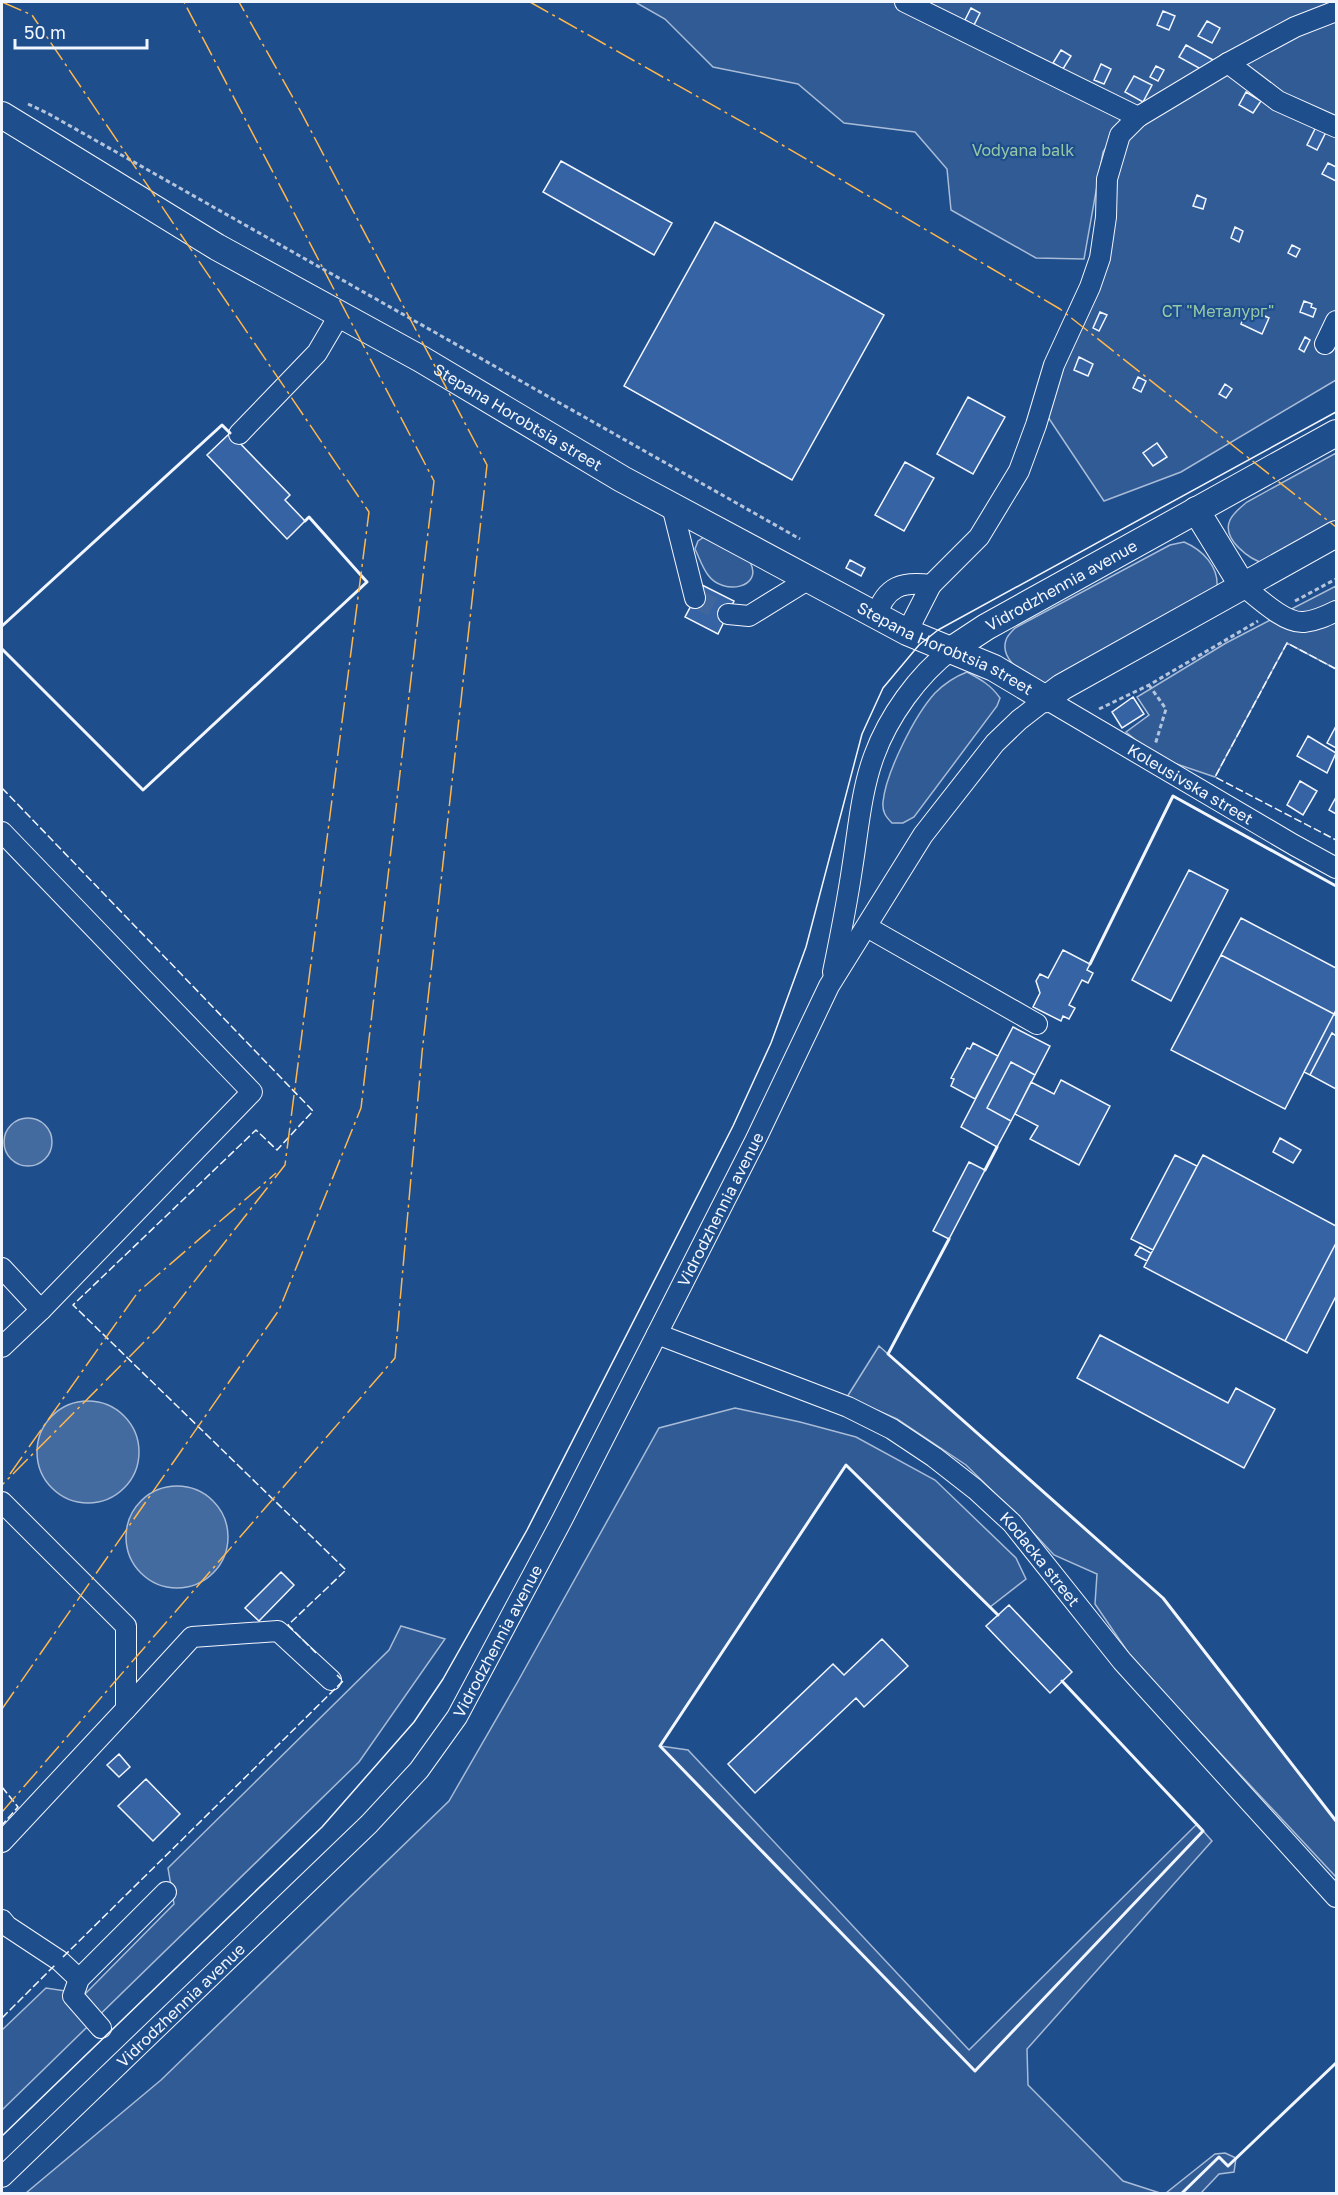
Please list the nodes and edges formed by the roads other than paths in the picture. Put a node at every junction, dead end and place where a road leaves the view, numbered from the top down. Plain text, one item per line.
1 (905, 2) edge
2 (1336, 11) edge
3 (1228, 63) junction
4 (11, 108) edge
5 (1138, 117) junction
6 (1336, 127) edge
7 (340, 314) junction
8 (1336, 321) edge
9 (1325, 344) dead end
10 (1336, 433) edge
11 (239, 434) dead end
12 (672, 506) junction
13 (1196, 510) junction
14 (1336, 534) edge
15 (808, 579) junction
16 (931, 585) junction
17 (1242, 585) junction
18 (695, 598) dead end
19 (1336, 611) edge
20 (728, 614) tunnel mouth
21 (876, 616) junction
22 (907, 632) junction
23 (951, 650) junction
24 (1046, 699) junction
25 (2, 832) edge
26 (1336, 868) edge
27 (867, 927) junction
28 (830, 986) junction
29 (1037, 1024) dead end
30 (2, 1268) edge
31 (41, 1310) junction
32 (657, 1334) junction
33 (2, 1347) edge
34 (2, 1502) edge
35 (331, 1680) dead end
36 (126, 1709) junction
37 (2, 1842) edge
38 (166, 1892) dead end
39 (1336, 1897) edge
40 (2, 1920) edge
41 (79, 1978) junction
42 (101, 2028) dead end
43 (2, 2177) edge

1 - 5 street
2 - 3 street
3 - 5 street
3 - 6 street
4 - 7 main road, Stepana Horobtsia street
5 - 16 street
7 - 11 street
7 - 12 main road, Stepana Horobtsia street
8 - 9 street
10 - 13 main road, Vidrodzhennia avenue
12 - 15 main road, Stepana Horobtsia street
12 - 18 street
13 - 17 main road
13 - 23 main road, Vidrodzhennia avenue
14 - 17 main road, Vidrodzhennia avenue
15 - 20 street
15 - 21 main road, Stepana Horobtsia street
16 - 21 street
16 - 22 street
17 - 19 street
17 - 24 main road, Vidrodzhennia avenue
21 - 22 main road, Stepana Horobtsia street
22 - 23 main road, Stepana Horobtsia street
23 - 24 main road, Stepana Horobtsia street
23 - 28 street, Vidrodzhennia avenue
24 - 26 street, Koleusivska street
24 - 27 street, Vidrodzhennia avenue
25 - 31 street
27 - 28 street, Vidrodzhennia avenue
27 - 29 street
28 - 32 street, Vidrodzhennia avenue
30 - 31 street
31 - 33 street
32 - 39 street, Kodacka street
32 - 43 street, Vidrodzhennia avenue
34 - 36 street
35 - 36 street
36 - 37 street
38 - 41 street
40 - 41 street
41 - 42 street

